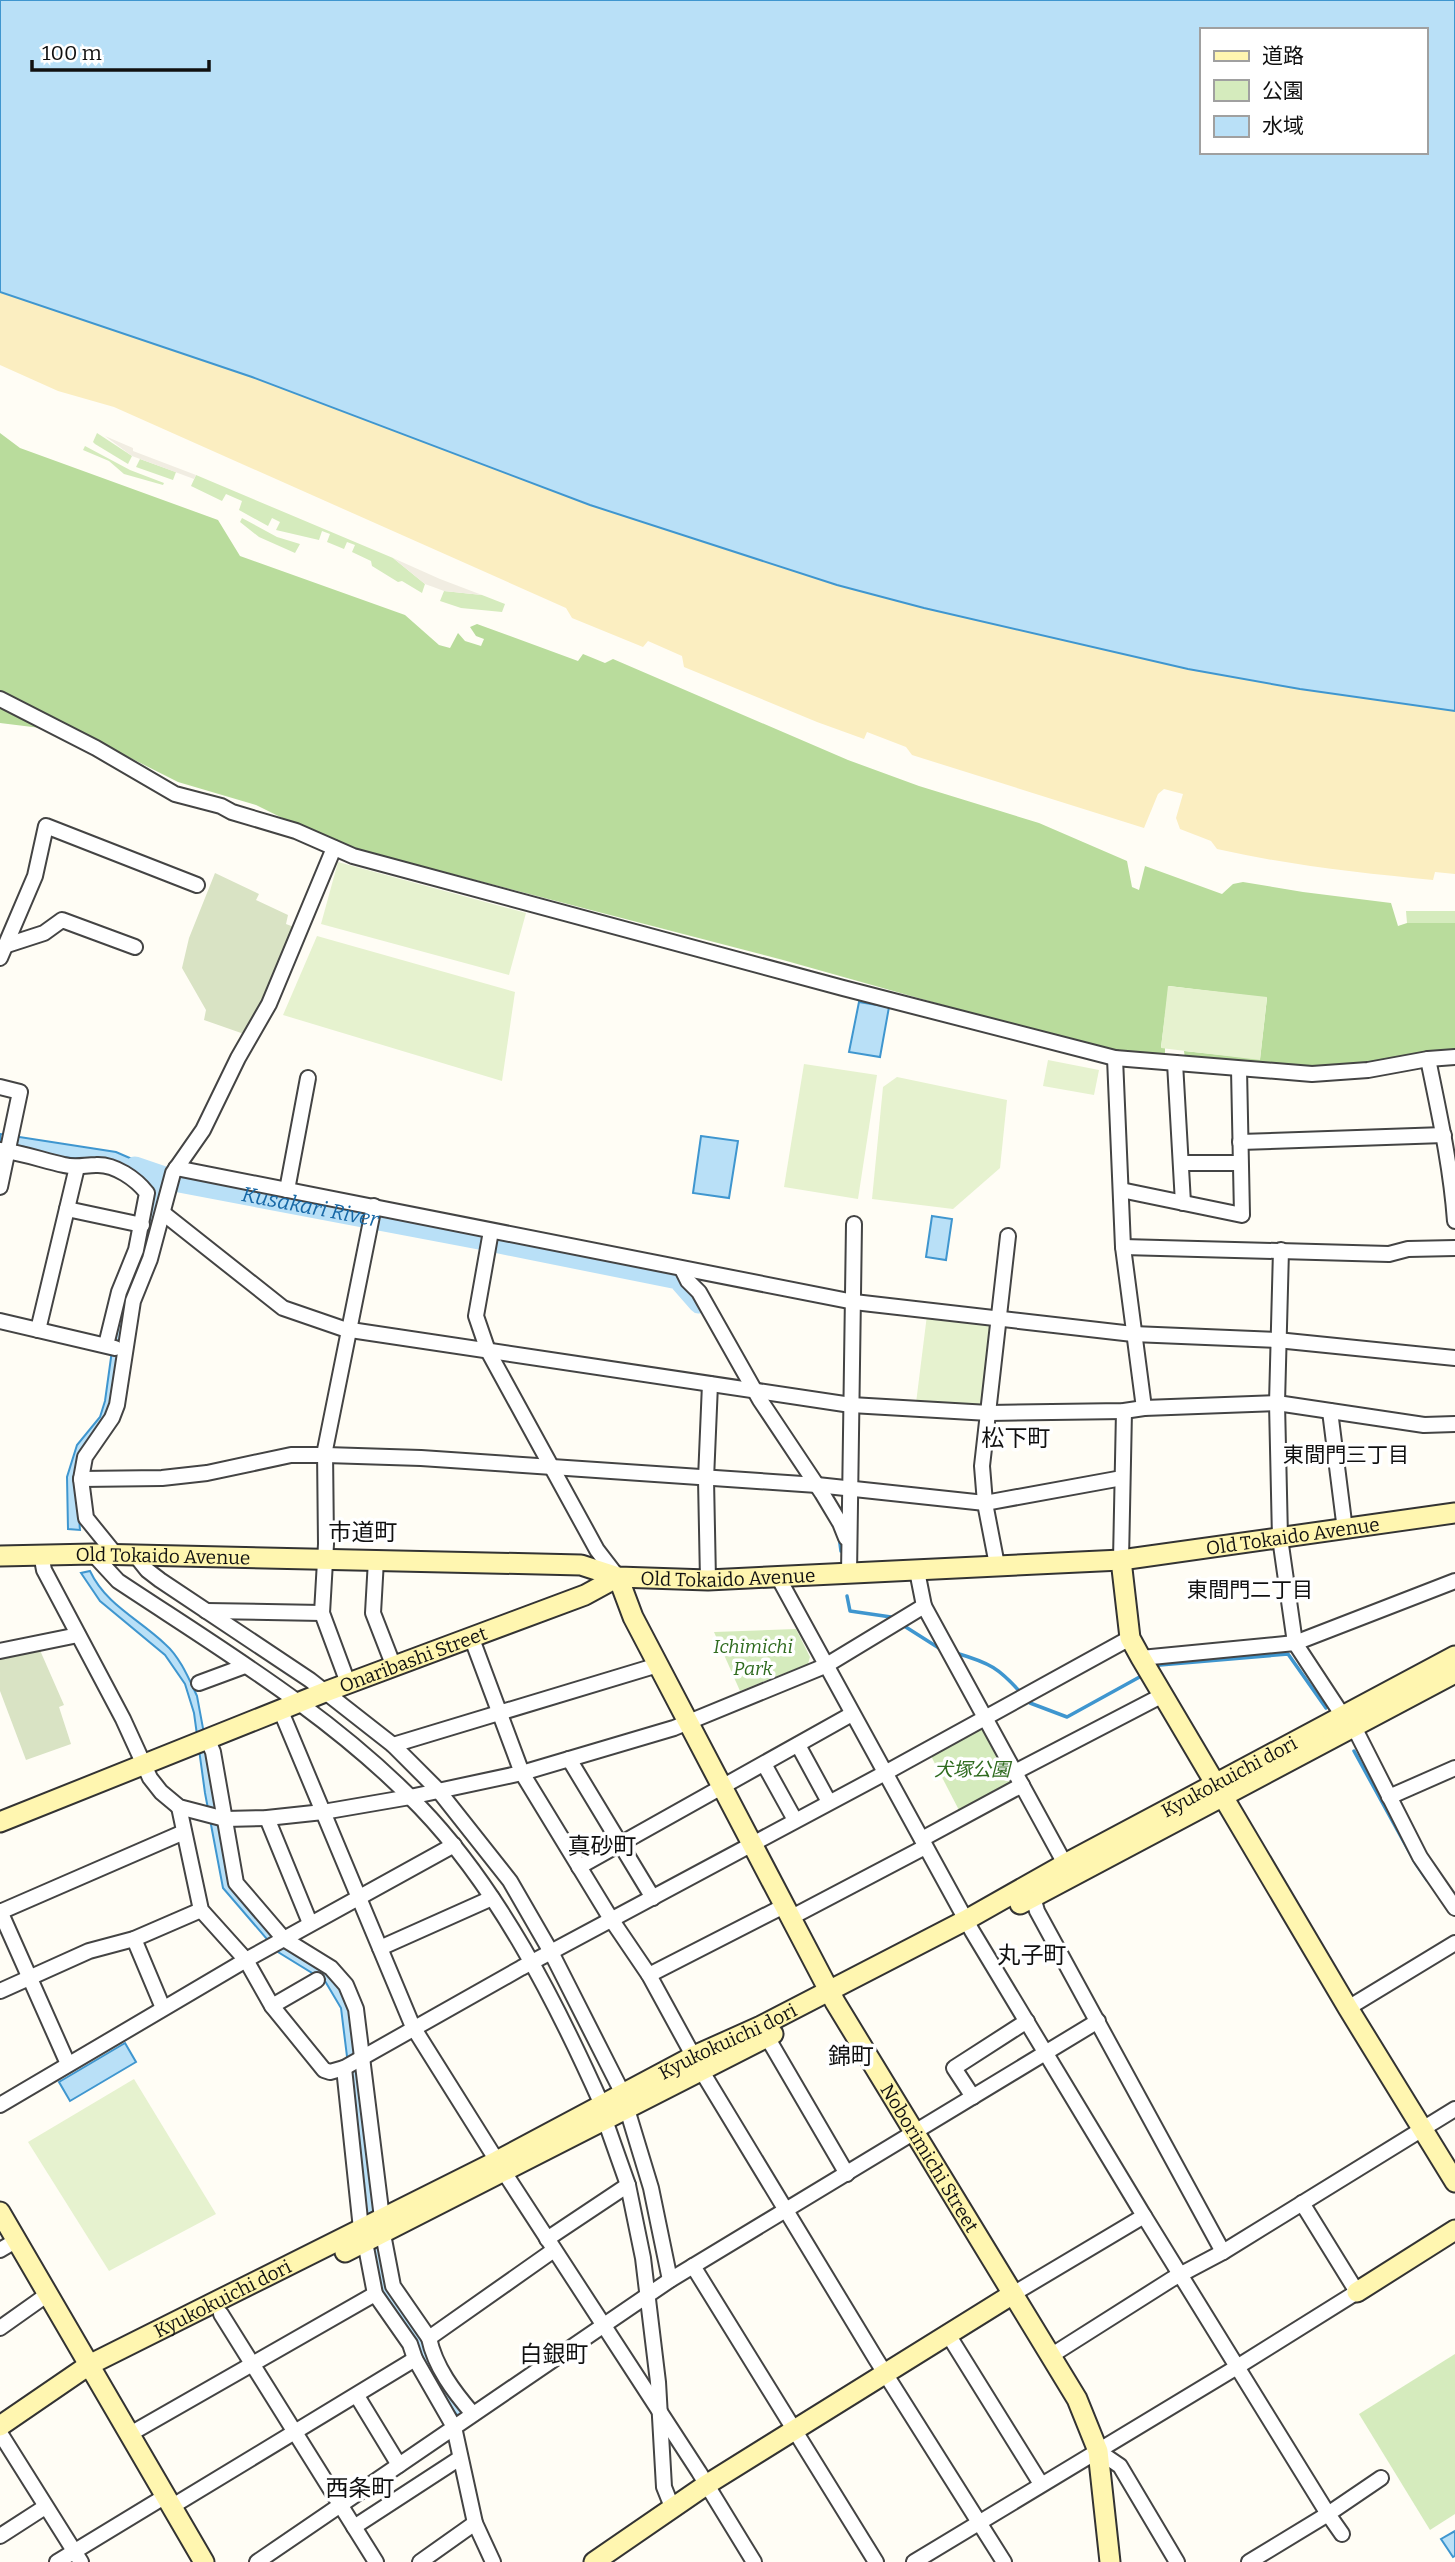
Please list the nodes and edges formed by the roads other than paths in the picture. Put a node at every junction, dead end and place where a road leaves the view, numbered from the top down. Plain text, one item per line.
1 (0, 699) edge
2 (334, 848) junction
3 (197, 885) dead end
4 (135, 947) dead end
5 (3, 952) edge
6 (1455, 1057) edge
7 (1115, 1058) junction
8 (1428, 1059) junction
9 (1175, 1063) junction
10 (1239, 1069) junction
11 (309, 1079) dead end
12 (0, 1087) edge
13 (1444, 1135) junction
14 (1240, 1142) junction
15 (4, 1151) edge
16 (1181, 1163) junction
17 (1240, 1163) junction
18 (77, 1167) junction
19 (176, 1168) junction
20 (0, 1187) edge
21 (287, 1190) junction
22 (1121, 1190) junction
23 (169, 1192) junction
24 (147, 1193) junction
25 (1183, 1203) junction
26 (374, 1206) junction
27 (67, 1209) junction
28 (163, 1213) junction
29 (1455, 1221) edge
30 (854, 1224) dead end
31 (142, 1226) junction
32 (491, 1231) junction
33 (1008, 1236) dead end
34 (1123, 1247) junction
35 (1455, 1248) edge
36 (1281, 1250) junction
37 (682, 1269) junction
38 (854, 1302) junction
39 (999, 1319) junction
40 (0, 1321) edge
41 (38, 1330) junction
42 (350, 1330) junction
43 (1133, 1334) junction
44 (1278, 1339) junction
45 (106, 1345) junction
46 (125, 1351) junction
47 (488, 1351) junction
48 (1455, 1358) edge
49 (710, 1384) junction
50 (755, 1390) junction
51 (1277, 1403) junction
52 (851, 1405) junction
53 (1144, 1408) junction
54 (1124, 1411) junction
55 (1330, 1411) junction
56 (989, 1413) junction
57 (1455, 1424) edge
58 (326, 1455) junction
59 (553, 1468) junction
60 (1122, 1478) junction
61 (81, 1479) junction
62 (706, 1479) junction
63 (817, 1485) junction
64 (850, 1489) junction
65 (985, 1503) junction
66 (1455, 1513) edge
67 (1345, 1530) junction
68 (1280, 1538) junction
69 (849, 1543) junction
70 (41, 1554) junction
71 (93, 1554) junction
72 (126, 1555) junction
73 (0, 1556) edge
74 (325, 1559) junction
75 (376, 1560) junction
76 (1121, 1560) junction
77 (997, 1565) junction
78 (917, 1571) junction
79 (849, 1574) junction
80 (618, 1577) junction
81 (778, 1577) junction
82 (708, 1580) junction
83 (1455, 1581) edge
84 (924, 1606) junction
85 (205, 1611) junction
86 (322, 1613) junction
87 (78, 1634) junction
88 (1130, 1638) junction
89 (472, 1639) junction
90 (1295, 1643) junction
91 (0, 1651) edge
92 (1455, 1656) edge
93 (1141, 1658) junction
94 (658, 1665) junction
95 (245, 1666) junction
96 (825, 1666) junction
97 (394, 1667) junction
98 (1455, 1672) edge
99 (199, 1683) dead end
100 (348, 1683) junction
101 (325, 1692) junction
102 (1163, 1695) junction
103 (289, 1706) junction
104 (499, 1713) junction
105 (852, 1714) junction
106 (986, 1718) junction
107 (688, 1721) junction
108 (1349, 1721) junction
109 (202, 1740) junction
110 (393, 1745) junction
111 (798, 1745) junction
112 (569, 1759) junction
113 (144, 1763) junction
114 (764, 1764) junction
115 (1455, 1768) edge
116 (522, 1773) junction
117 (885, 1773) junction
118 (1018, 1779) junction
119 (722, 1788) junction
120 (438, 1790) junction
121 (1220, 1790) junction
122 (410, 1797) junction
123 (1389, 1797) junction
124 (829, 1802) junction
125 (179, 1807) junction
126 (323, 1812) junction
127 (267, 1818) junction
128 (225, 1819) junction
129 (795, 1820) junction
130 (0, 1822) edge
131 (184, 1832) junction
132 (924, 1843) junction
133 (621, 1844) junction
134 (751, 1844) junction
135 (454, 1845) junction
136 (1065, 1864) junction
137 (579, 1867) junction
138 (1450, 1891) edge
139 (359, 1896) junction
140 (1032, 1897) junction
141 (492, 1898) junction
142 (653, 1898) junction
143 (1455, 1908) edge
144 (201, 1910) junction
145 (0, 1912) edge
146 (787, 1912) junction
147 (611, 1919) junction
148 (310, 1923) junction
149 (969, 1925) junction
150 (134, 1938) junction
151 (284, 1939) junction
152 (1455, 1943) edge
153 (380, 1948) junction
154 (551, 1952) junction
155 (246, 1960) junction
156 (530, 1963) junction
157 (649, 1975) junction
158 (29, 1978) junction
159 (317, 1980) dead end
160 (0, 1991) edge
161 (832, 1996) junction
162 (272, 2006) junction
163 (163, 2008) junction
164 (1348, 2008) junction
165 (1027, 2021) junction
166 (1098, 2021) junction
167 (413, 2028) junction
168 (764, 2031) junction
169 (1046, 2053) junction
170 (362, 2058) junction
171 (698, 2063) junction
172 (68, 2064) junction
173 (344, 2068) junction
174 (972, 2097) junction
175 (625, 2102) junction
176 (0, 2105) edge
177 (1455, 2109) edge
178 (603, 2113) junction
179 (1422, 2129) junction
180 (915, 2133) junction
181 (500, 2167) junction
182 (846, 2174) junction
183 (1455, 2182) edge
184 (628, 2185) junction
185 (1302, 2203) junction
186 (786, 2211) junction
187 (0, 2212) edge
188 (1144, 2216) junction
189 (374, 2230) junction
190 (1455, 2230) edge
191 (8, 2245) edge
192 (551, 2245) junction
193 (1223, 2252) junction
194 (693, 2266) junction
195 (1181, 2275) junction
196 (670, 2280) junction
197 (1357, 2292) junction
198 (48, 2294) junction
199 (375, 2294) junction
200 (649, 2294) junction
201 (1013, 2294) junction
202 (221, 2314) junction
203 (603, 2325) junction
204 (0, 2328) edge
205 (949, 2336) junction
206 (429, 2338) junction
207 (1052, 2355) junction
208 (415, 2359) junction
209 (252, 2363) junction
210 (1237, 2367) junction
211 (92, 2371) junction
212 (885, 2374) junction
213 (357, 2396) junction
214 (659, 2410) junction
215 (473, 2414) junction
216 (454, 2427) junction
217 (796, 2430) junction
218 (295, 2433) junction
219 (1, 2434) edge
220 (130, 2434) junction
221 (1098, 2451) junction
222 (460, 2458) junction
223 (399, 2465) junction
224 (1381, 2478) dead end
225 (1041, 2484) junction
226 (706, 2485) junction
227 (168, 2502) junction
228 (340, 2505) junction
229 (45, 2507) junction
230 (672, 2507) junction
231 (1328, 2514) junction
232 (979, 2522) junction
233 (475, 2523) junction
234 (354, 2527) junction
235 (1342, 2534) dead end
236 (0, 2536) edge
237 (77, 2557) edge
238 (487, 2560) edge
239 (57, 2562) edge
240 (204, 2562) edge
241 (257, 2562) edge
242 (376, 2562) edge
243 (420, 2562) edge
244 (594, 2562) edge
245 (754, 2562) edge
246 (876, 2562) edge
247 (914, 2562) edge
248 (1004, 2562) edge
249 (1110, 2562) edge
250 (1177, 2562) edge
251 (1248, 2562) edge

1 - 2 street
2 - 7 street
2 - 19 street
3 - 5 street
4 - 5 street
6 - 8 street
7 - 9 street
7 - 22 street
8 - 10 street
8 - 13 street
9 - 10 street
9 - 16 street
10 - 14 street
11 - 21 street
12 - 15 street
13 - 14 street
13 - 29 street
14 - 17 street
15 - 18 street
15 - 20 street
16 - 17 street
16 - 25 street
17 - 25 street
18 - 24 street
18 - 27 street
19 - 21 street
19 - 23 street
21 - 26 street
22 - 25 street
22 - 34 street
23 - 24 street
23 - 28 street
24 - 31 street
26 - 32 street
26 - 42 street
27 - 31 street
27 - 41 street
28 - 42 street
28 - 46 street
30 - 38 street
31 - 45 street
32 - 37 street
32 - 47 street
33 - 39 street
34 - 36 street
34 - 43 street
35 - 36 street
36 - 44 street
37 - 38 street
37 - 50 street
38 - 39 street
38 - 52 street
39 - 43 street
39 - 56 street
40 - 41 street
41 - 45 street
42 - 47 street
42 - 58 street
43 - 44 street
43 - 53 street
44 - 48 street
44 - 51 street
45 - 46 street
46 - 61 street
47 - 49 street
47 - 59 street
49 - 50 street
49 - 62 street
50 - 52 street
50 - 63 street
51 - 53 street
51 - 55 street
51 - 68 street
52 - 56 street
52 - 64 street
53 - 54 street
54 - 56 street
54 - 60 street
55 - 57 street
55 - 67 street
56 - 65 street
58 - 59 street
58 - 61 street
58 - 74 street
59 - 62 street
59 - 80 street
60 - 65 street
60 - 76 street
61 - 72 street
62 - 63 street
62 - 82 street
63 - 64 street
63 - 69 street
64 - 65 street
64 - 69 street
65 - 77 street
66 - 67 street, Old Tokaido Avenue
67 - 68 street, Old Tokaido Avenue
68 - 76 street, Old Tokaido Avenue
68 - 90 street
69 - 79 street
70 - 71 street, Old Tokaido Avenue
70 - 73 street, Old Tokaido Avenue
70 - 87 street
71 - 72 street, Old Tokaido Avenue
71 - 95 street
72 - 74 street, Old Tokaido Avenue
72 - 85 street
74 - 75 street, Old Tokaido Avenue
74 - 86 street
75 - 80 street, Old Tokaido Avenue
75 - 97 street
76 - 77 street, Old Tokaido Avenue
76 - 88 street
77 - 78 street, Old Tokaido Avenue
78 - 79 street, Old Tokaido Avenue
78 - 84 street
79 - 81 street, Old Tokaido Avenue
80 - 82 street, Old Tokaido Avenue
80 - 89 street, Onaribashi Street
80 - 94 street, Noborimichi Street
81 - 82 street, Old Tokaido Avenue
81 - 96 street
83 - 90 street
84 - 96 street
84 - 106 street
85 - 86 street
85 - 101 street
86 - 100 street
87 - 91 street
87 - 113 street
88 - 93 street
88 - 106 street
89 - 97 street, Onaribashi Street
89 - 104 street
90 - 93 street
90 - 108 street
92 - 108 street, Kyukokuichi dori
93 - 102 street
94 - 104 street
94 - 107 street, Noborimichi Street
95 - 99 street
95 - 103 street
96 - 105 street
96 - 107 street
97 - 100 street, Onaribashi Street
98 - 108 street, Kyukokuichi dori
100 - 101 street, Onaribashi Street
101 - 103 street, Onaribashi Street
101 - 110 street
102 - 118 street
102 - 121 street
103 - 109 street, Onaribashi Street
103 - 122 street
103 - 126 street
104 - 110 street
104 - 116 street
105 - 111 street
105 - 117 street
106 - 117 street
106 - 118 street
107 - 112 street
107 - 119 street, Noborimichi Street
108 - 121 street, Kyukokuichi dori
108 - 123 street
109 - 113 street, Onaribashi Street
109 - 128 street
110 - 120 street
111 - 114 street
111 - 124 street
112 - 116 street
112 - 133 street
113 - 125 street
113 - 130 street, Onaribashi Street
114 - 119 street
114 - 129 street
115 - 123 street
116 - 120 street
116 - 137 street
117 - 124 street
117 - 132 street
118 - 132 street
118 - 136 street
119 - 133 street
119 - 134 street, Noborimichi Street
120 - 122 street
120 - 154 street
121 - 136 street, Kyukokuichi dori
121 - 140 street, Kyukokuichi dori
121 - 164 street
122 - 126 street
122 - 135 street
123 - 138 street
124 - 129 street
125 - 128 street
125 - 131 street
126 - 127 street
126 - 139 street
127 - 128 street
127 - 148 street
128 - 151 street
129 - 134 street
131 - 144 street
131 - 145 street
132 - 146 street
132 - 149 street
133 - 137 street
133 - 142 street
134 - 142 street
134 - 146 street, Noborimichi Street
135 - 139 street
135 - 141 street
136 - 149 street, Kyukokuichi dori
137 - 147 street
138 - 143 street
139 - 148 street
139 - 153 street
140 - 149 street, Kyukokuichi dori
140 - 166 street
141 - 153 street
141 - 156 street
142 - 147 street
144 - 150 street
144 - 155 street
145 - 158 street
146 - 157 street
146 - 161 street, Noborimichi Street
147 - 154 street
147 - 157 street
148 - 151 street
149 - 161 street, Kyukokuichi dori
149 - 165 street
150 - 158 street
150 - 163 street
151 - 155 street
151 - 170 street
152 - 164 street
153 - 167 street
154 - 156 street
154 - 175 street
155 - 162 street
155 - 163 street
156 - 167 street
156 - 178 street
157 - 171 street
158 - 160 street
158 - 172 street
159 - 162 street
161 - 168 street, Kyukokuichi dori
161 - 180 street, Noborimichi Street
162 - 173 street
163 - 172 street
164 - 179 street
165 - 169 street
165 - 174 street
166 - 169 street
166 - 193 street
167 - 170 street
167 - 181 street
168 - 171 street, Kyukokuichi dori
168 - 182 street
169 - 174 street
169 - 188 street
170 - 173 street
170 - 189 street
171 - 175 street, Kyukokuichi dori
171 - 186 street
172 - 176 street
173 - 189 street
174 - 180 street
175 - 178 street, Kyukokuichi dori
175 - 196 street
177 - 179 street
178 - 181 street, Kyukokuichi dori
178 - 184 street
179 - 183 street
179 - 185 street
180 - 182 street
180 - 201 street, Noborimichi Street
181 - 189 street, Kyukokuichi dori
181 - 192 street
182 - 186 street
184 - 192 street
184 - 200 street
185 - 193 street
185 - 197 street
186 - 194 street
186 - 212 street
187 - 191 street
188 - 195 street
188 - 201 street
189 - 199 street
189 - 202 street
189 - 206 street
189 - 211 street, Kyukokuichi dori
190 - 197 street
191 - 198 street
192 - 203 street
192 - 206 street
193 - 195 street
194 - 196 street
194 - 217 street
195 - 207 street
195 - 210 street
196 - 200 street
197 - 210 street
198 - 204 street
198 - 211 street
199 - 208 street
199 - 209 street
200 - 203 street
200 - 214 street
201 - 205 street
201 - 207 street, Noborimichi Street
202 - 209 street
202 - 211 street
203 - 214 street
203 - 215 street
205 - 212 street
205 - 225 street
206 - 215 street
207 - 221 street, Noborimichi Street
208 - 213 street
208 - 216 street
209 - 218 street
209 - 220 street
210 - 221 street
210 - 231 street
211 - 219 street
211 - 220 street
212 - 217 street
212 - 232 street
213 - 218 street
213 - 223 street
214 - 226 street
214 - 230 street
215 - 216 street
216 - 222 street
216 - 223 street
217 - 226 street
217 - 246 street
218 - 227 street
218 - 228 street
219 - 229 street
220 - 227 street
221 - 225 street
221 - 249 street, Noborimichi Street
221 - 250 street
222 - 233 street
222 - 234 street
223 - 228 street
224 - 231 street
225 - 232 street
226 - 230 street
226 - 245 street
227 - 237 street
227 - 240 street
228 - 234 street
228 - 241 street
229 - 236 street
229 - 237 street
230 - 244 street
231 - 235 street
231 - 251 street
232 - 247 street
232 - 248 street
233 - 238 street
233 - 243 street
234 - 242 street
237 - 239 street

